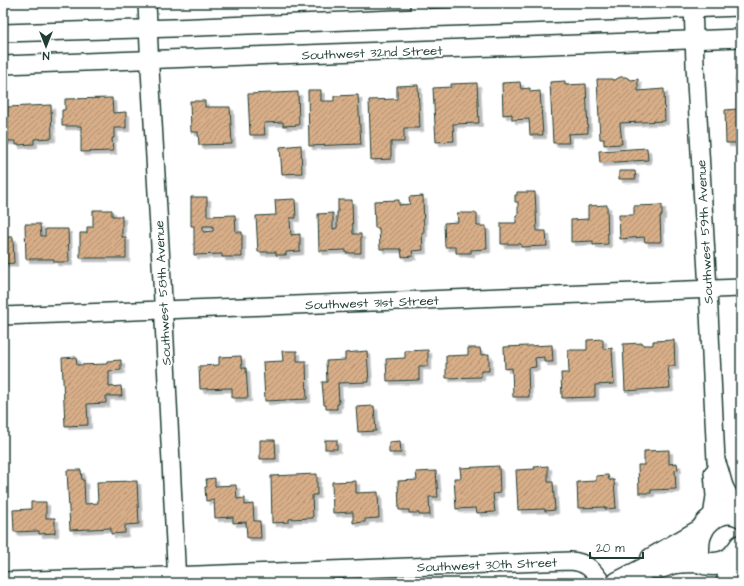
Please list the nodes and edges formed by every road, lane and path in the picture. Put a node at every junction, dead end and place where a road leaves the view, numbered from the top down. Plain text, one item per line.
1 (147, 3) edge
2 (693, 6) edge
3 (741, 7) edge
4 (419, 10) edge
5 (148, 29) junction
6 (3, 33) edge
7 (741, 38) edge
8 (694, 40) junction
9 (149, 60) junction
10 (3, 65) edge
11 (741, 288) edge
12 (708, 290) junction
13 (163, 310) junction
14 (3, 316) edge
15 (716, 461) junction
16 (738, 513) edge
17 (707, 524) junction
18 (736, 556) edge
19 (704, 562) junction
20 (651, 566) junction
21 (177, 579) edge
22 (3, 581) edge
23 (602, 583) edge
24 (618, 583) edge
25 (718, 583) edge
26 (726, 583) edge

1 - 5 street, Southwest 58th Avenue
2 - 3 street
2 - 4 street
2 - 8 street, Southwest 59th Avenue
4 - 5 street
5 - 6 street
5 - 9 street, Southwest 58th Avenue
7 - 8 street, Southwest 32nd Street
8 - 9 street, Southwest 32nd Street
8 - 12 street, Southwest 59th Avenue
9 - 10 street, Southwest 32nd Street
9 - 13 street, Southwest 58th Avenue
11 - 12 street, Southwest 31st Street
12 - 13 street, Southwest 31st Street
12 - 15 street, Southwest 59th Avenue
13 - 14 street, Southwest 31st Street
13 - 21 street, Southwest 58th Avenue
15 - 16 street, Southwest 59th Avenue
15 - 17 street, Southwest 59th Avenue
16 - 17 street
17 - 19 street
17 - 20 street
18 - 19 street
18 - 26 street
19 - 20 street
19 - 25 street
20 - 24 street
21 - 22 street, Southwest 30th Street
21 - 23 street, Southwest 30th Street

